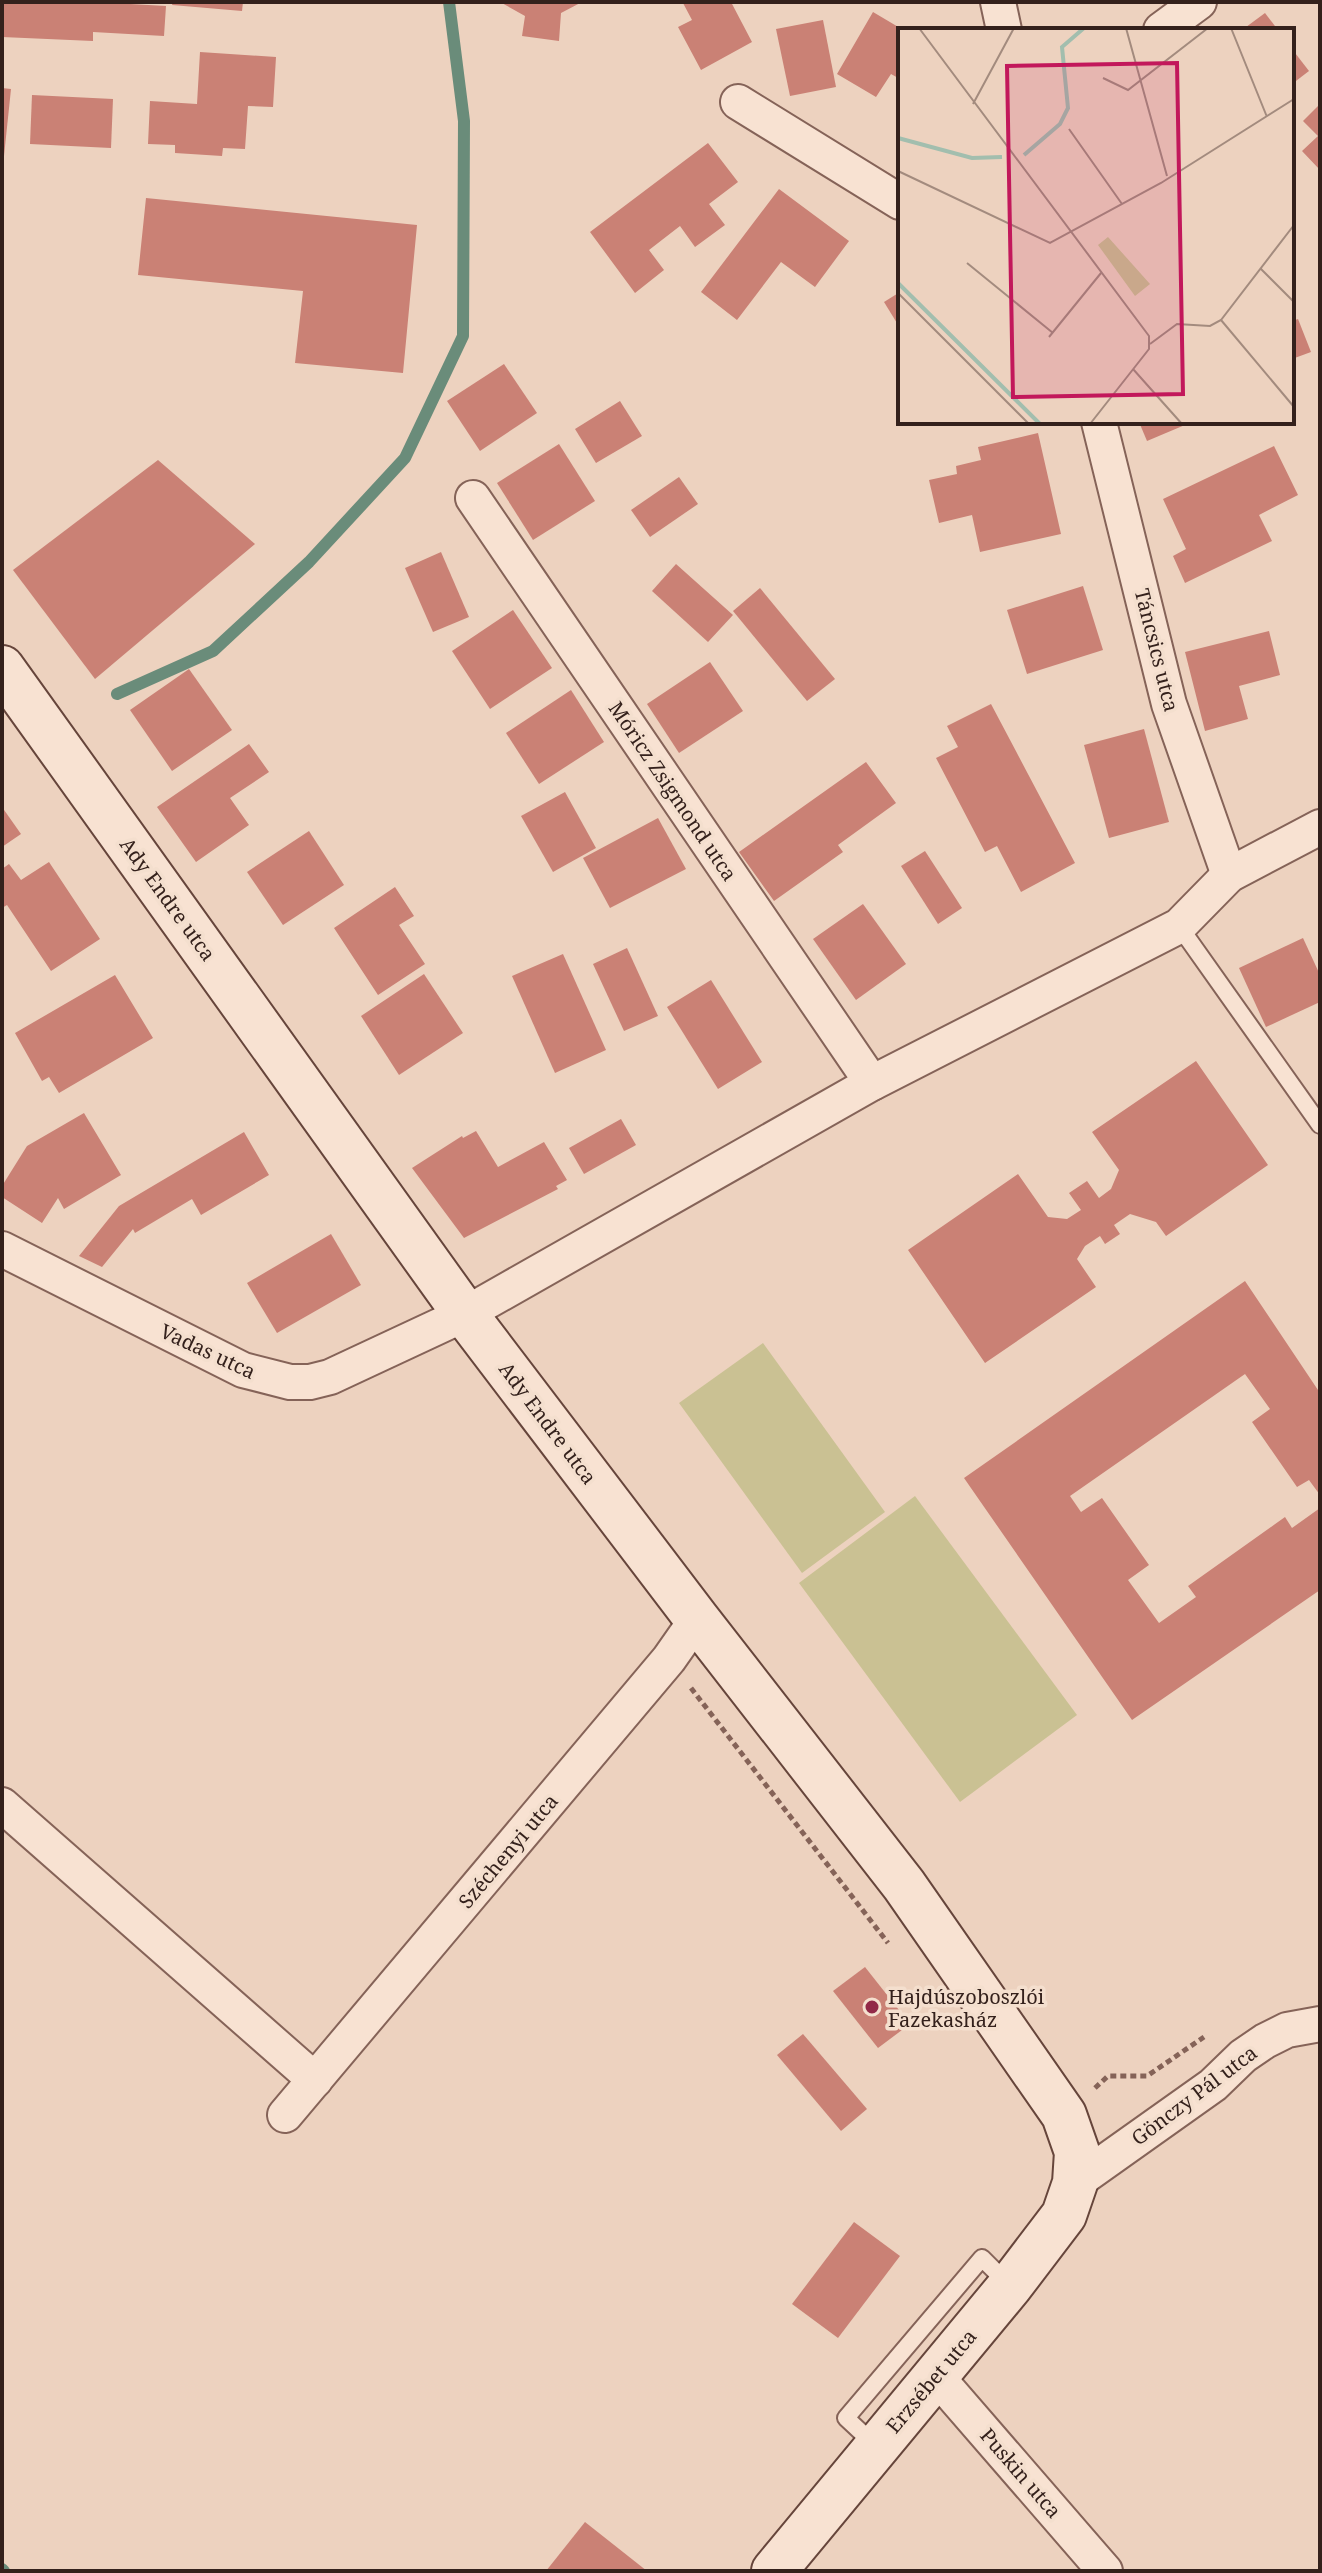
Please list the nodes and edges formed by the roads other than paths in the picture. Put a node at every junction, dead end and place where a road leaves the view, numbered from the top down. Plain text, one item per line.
1 (998, 2) edge
2 (1199, 2) edge
3 (1004, 28) edge
4 (1164, 28) edge
5 (738, 102) dead end
6 (898, 201) edge
7 (1099, 424) edge
8 (473, 498) dead end
9 (2, 668) edge
10 (1320, 827) edge
11 (1229, 875) junction
12 (1179, 926) junction
13 (872, 1083) junction
14 (1320, 1125) edge
15 (2, 1249) edge
16 (465, 1314) junction
17 (697, 1619) junction
18 (2, 1805) edge
19 (1320, 2024) edge
20 (315, 2080) junction
21 (285, 2115) dead end
22 (1075, 2183) junction
23 (1010, 2286) junction
24 (936, 2376) junction
25 (877, 2446) junction
26 (774, 2571) edge
27 (1105, 2571) edge

1 - 3 street
2 - 4 street
5 - 6 street
7 - 11 street, Táncsics utca
8 - 13 street, Móricz Zsigmond utca
9 - 16 main road, Ady Endre utca
10 - 11 street
11 - 12 street
12 - 13 street
12 - 14 lane
13 - 16 street
15 - 16 street, Vadas utca
16 - 17 main road, Ady Endre utca
17 - 20 street, Széchenyi utca
17 - 22 main road, Ady Endre utca
18 - 20 street
19 - 22 street, Gönczy Pál utca
20 - 21 street, Széchenyi utca
22 - 23 main road, Erzsébet utca
23 - 24 main road, Erzsébet utca
23 - 25 lane
24 - 25 main road, Erzsébet utca
24 - 27 street, Puskin utca
25 - 26 main road, Erzsébet utca

